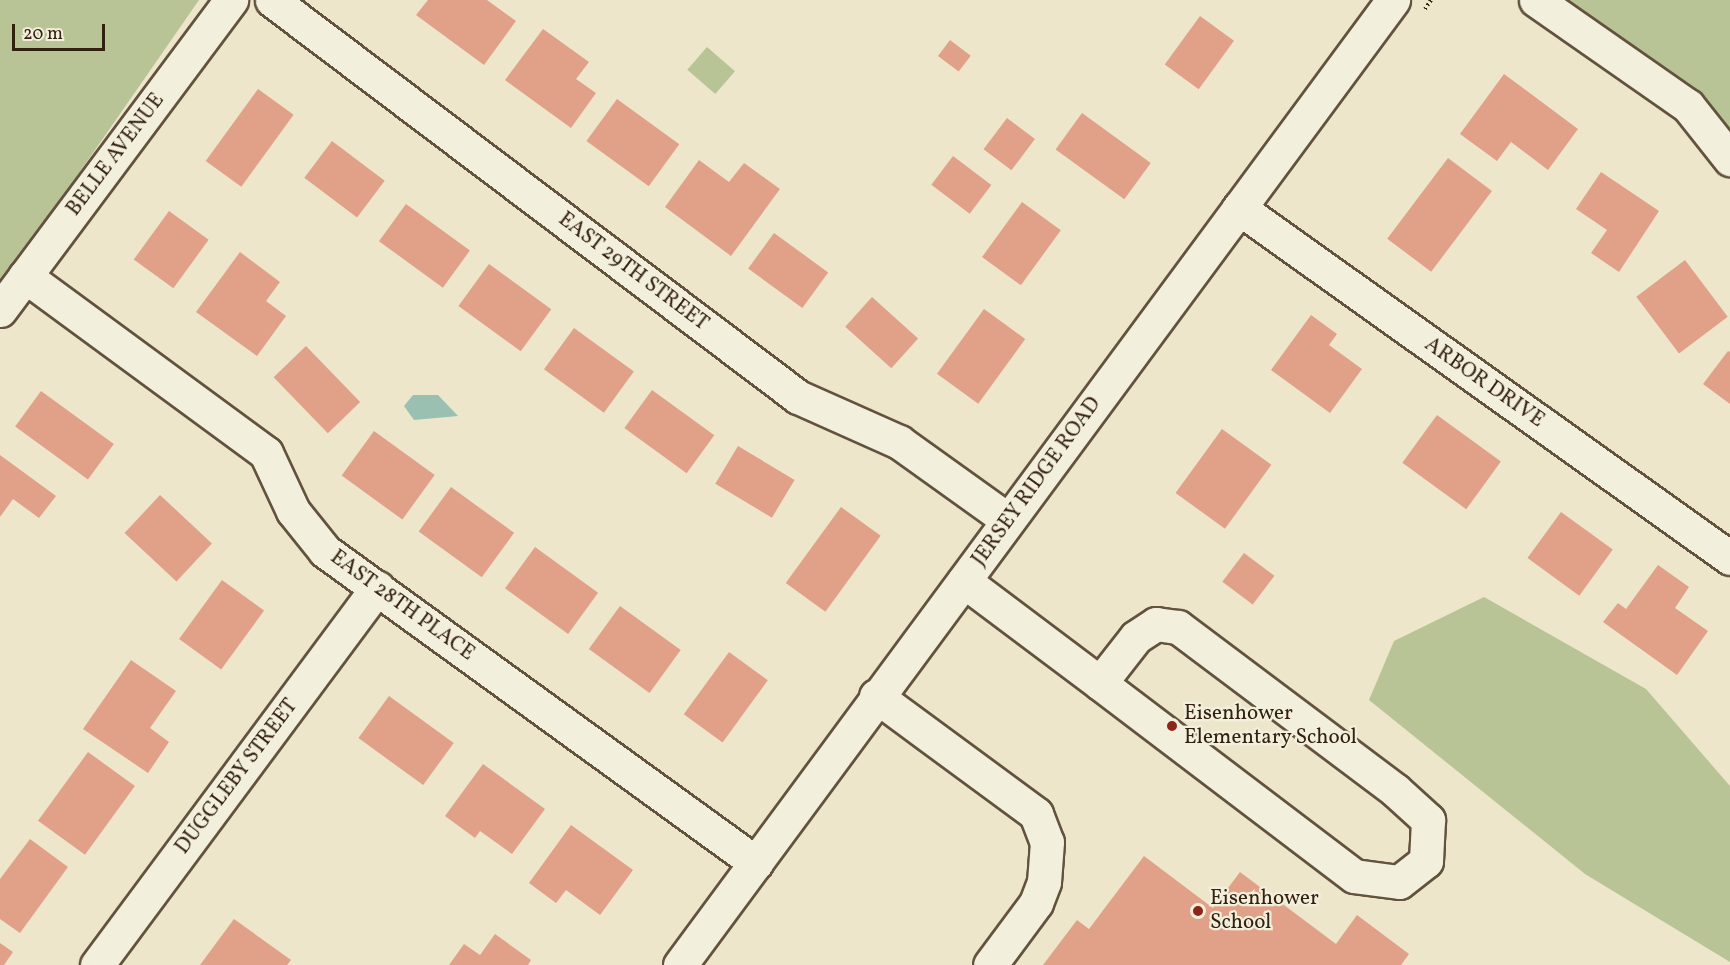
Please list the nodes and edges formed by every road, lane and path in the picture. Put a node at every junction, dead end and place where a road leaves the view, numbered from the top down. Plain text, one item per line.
1 (231, 0) edge
2 (272, 0) edge
3 (1394, 0) edge
4 (1536, 0) edge
5 (1730, 159) edge
6 (1239, 208) junction
7 (25, 276) junction
8 (0, 310) edge
9 (1008, 520) junction
10 (1730, 558) edge
11 (964, 581) junction
12 (376, 588) junction
13 (1100, 683) junction
14 (876, 696) junction
15 (756, 862) junction
16 (97, 965) edge
17 (680, 965) edge
18 (990, 965) edge

1 - 7 street, BELLE AVENUE
2 - 9 street, EAST 29TH STREET
3 - 6 street, JERSEY RIDGE ROAD
4 - 5 street
6 - 9 street, JERSEY RIDGE ROAD
6 - 10 street, ARBOR DRIVE
7 - 8 street, BELLE AVENUE
7 - 12 street, EAST 28TH PLACE
9 - 11 street, JERSEY RIDGE ROAD
11 - 13 street
11 - 14 street, JERSEY RIDGE ROAD
12 - 15 street, EAST 28TH PLACE
12 - 16 street, DUGGLEBY STREET
13 - 13 street
14 - 15 street, JERSEY RIDGE ROAD
14 - 18 street
15 - 17 street, JERSEY RIDGE ROAD

